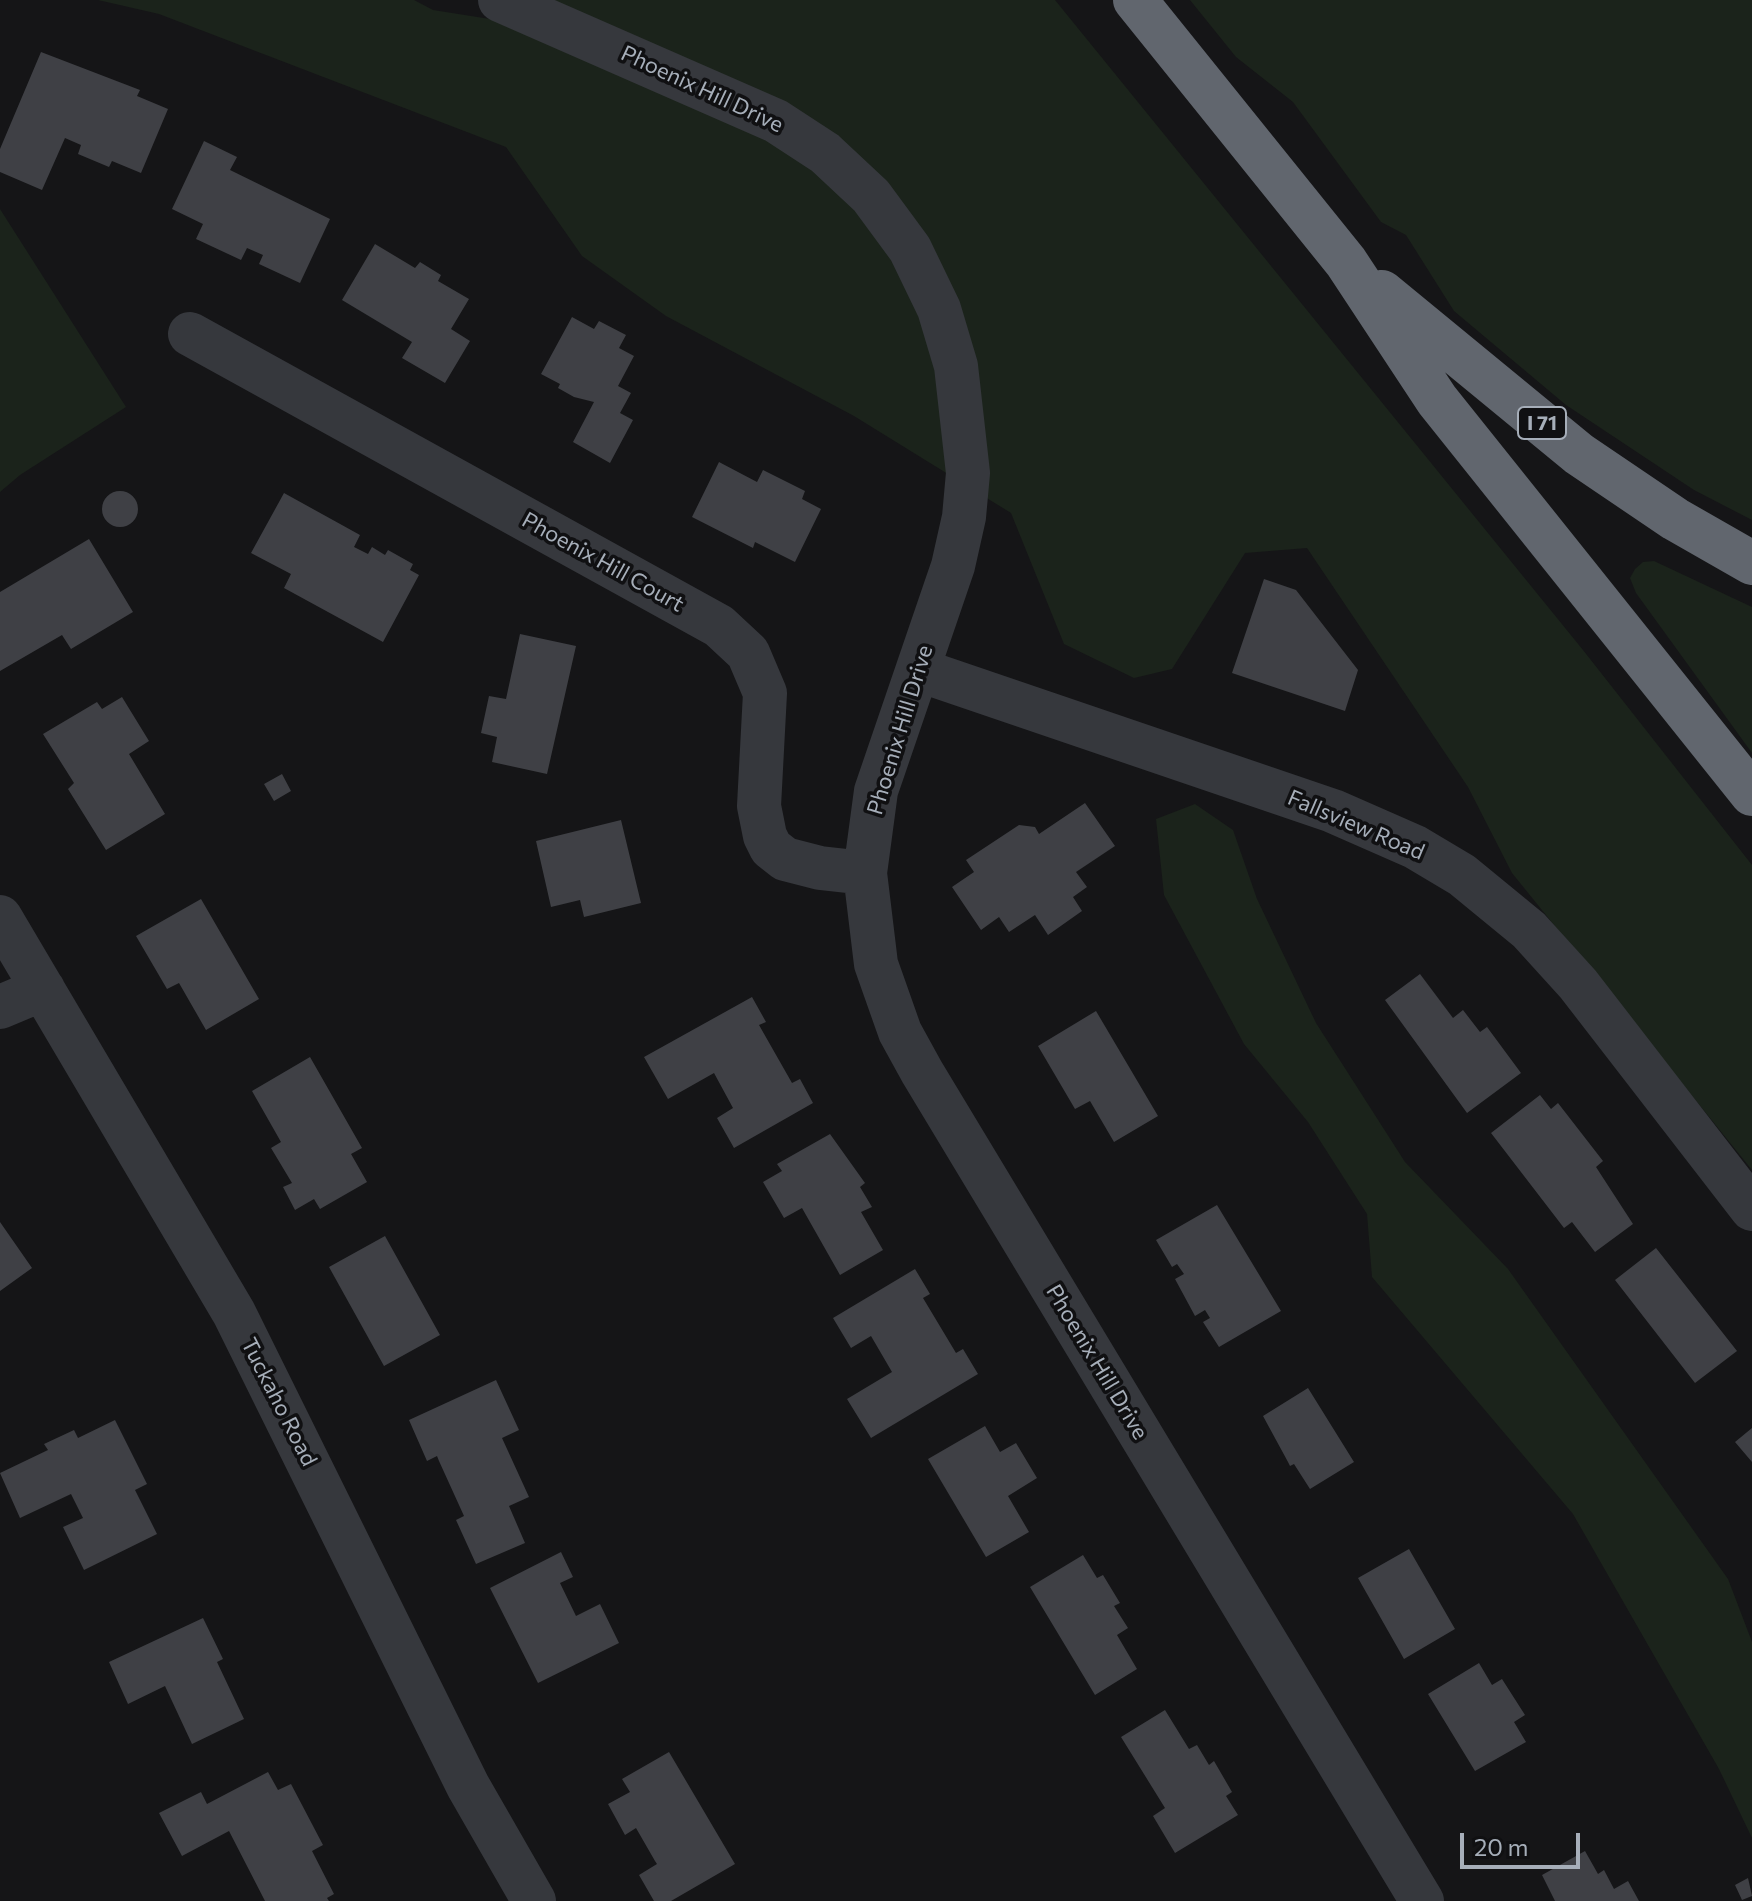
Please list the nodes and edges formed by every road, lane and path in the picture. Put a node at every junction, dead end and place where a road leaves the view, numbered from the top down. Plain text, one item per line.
1 (500, 0) edge
2 (1135, 0) edge
3 (1346, 262) junction
4 (190, 334) dead end
5 (1752, 563) edge
6 (919, 670) junction
7 (1752, 794) edge
8 (865, 873) junction
9 (0, 917) edge
10 (43, 989) junction
11 (0, 1007) edge
12 (1752, 1209) edge
13 (534, 1901) edge
14 (1422, 1901) edge

1 - 6 street, Phoenix Hill Drive
2 - 3 highway, I 71
3 - 5 highway, I 71
3 - 7 highway
4 - 8 street, Phoenix Hill Court
6 - 8 street, Phoenix Hill Drive
6 - 12 street, Fallsview Road
8 - 14 street, Phoenix Hill Drive
9 - 10 street, Tuckaho Road
10 - 11 street
10 - 13 street, Tuckaho Road

